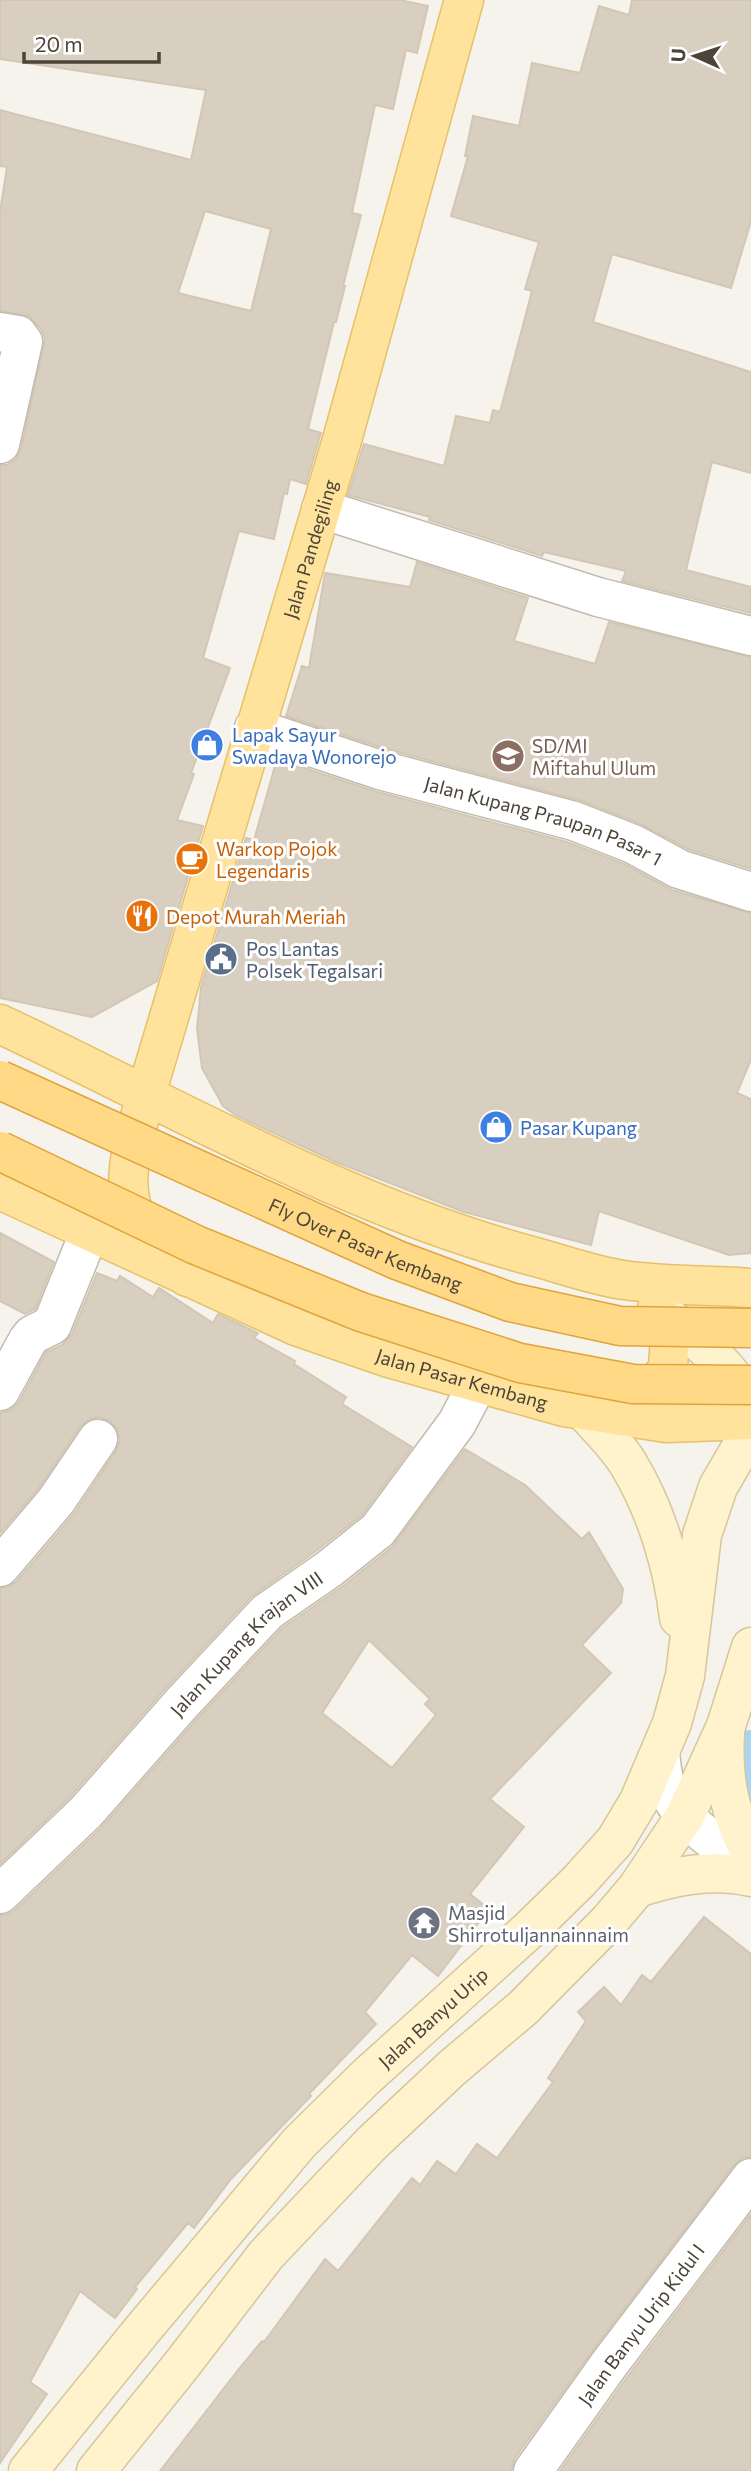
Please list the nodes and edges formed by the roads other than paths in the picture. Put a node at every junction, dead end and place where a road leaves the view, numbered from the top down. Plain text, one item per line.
1 (464, 0) edge
2 (0, 332) edge
3 (0, 444) edge
4 (321, 509) junction
5 (751, 636) edge
6 (254, 728) junction
7 (751, 892) edge
8 (0, 1024) edge
9 (0, 1080) edge
10 (146, 1094) junction
11 (0, 1151) edge
12 (0, 1190) edge
13 (90, 1231) junction
14 (187, 1277) junction
15 (623, 1280) junction
16 (751, 1288) edge
17 (657, 1308) junction
18 (751, 1328) edge
19 (478, 1383) junction
20 (751, 1385) edge
21 (0, 1391) edge
22 (751, 1407) edge
23 (574, 1409) junction
24 (751, 1420) edge
25 (751, 1430) edge
26 (98, 1439) dead end
27 (0, 1567) edge
28 (751, 1647) edge
29 (685, 1676) junction
30 (745, 1677) edge
31 (726, 1726) junction
32 (660, 1753) junction
33 (685, 1816) junction
34 (751, 1854) edge
35 (751, 1868) edge
36 (751, 1877) edge
37 (637, 1888) junction
38 (0, 1894) edge
39 (751, 2178) edge
40 (27, 2471) edge
41 (96, 2471) edge
42 (533, 2471) edge

1 - 4 main road, Jalan Pandegiling
2 - 3 street
4 - 5 street
4 - 6 main road, Jalan Pandegiling
6 - 7 street, Jalan Kupang Praupan Pasar 1
6 - 10 main road, Jalan Pandegiling
8 - 10 main road
9 - 18 highway, Fly Over Pasar Kembang, bridge
10 - 14 main road, Jalan Pasar Kembang
10 - 15 main road
11 - 20 highway, bridge
12 - 13 main road, Jalan Pasar Kembang
13 - 14 main road, Jalan Pasar Kembang
13 - 21 street
14 - 19 main road, Jalan Pasar Kembang
15 - 16 main road
15 - 17 main road
17 - 22 main road
17 - 23 main road
19 - 23 main road, Jalan Pasar Kembang
19 - 38 street, Jalan Kupang Krajan VIII
23 - 24 main road, Jalan Pasar Kembang
23 - 29 main road
25 - 29 main road, Jalan Banyu Urip
26 - 27 street
28 - 30 main road
29 - 32 main road, Jalan Banyu Urip
30 - 31 main road
31 - 33 main road
31 - 34 main road
32 - 33 street
32 - 40 main road, Jalan Banyu Urip
33 - 35 street
33 - 37 main road
36 - 37 main road
37 - 41 main road
39 - 42 street, Jalan Banyu Urip Kidul I

